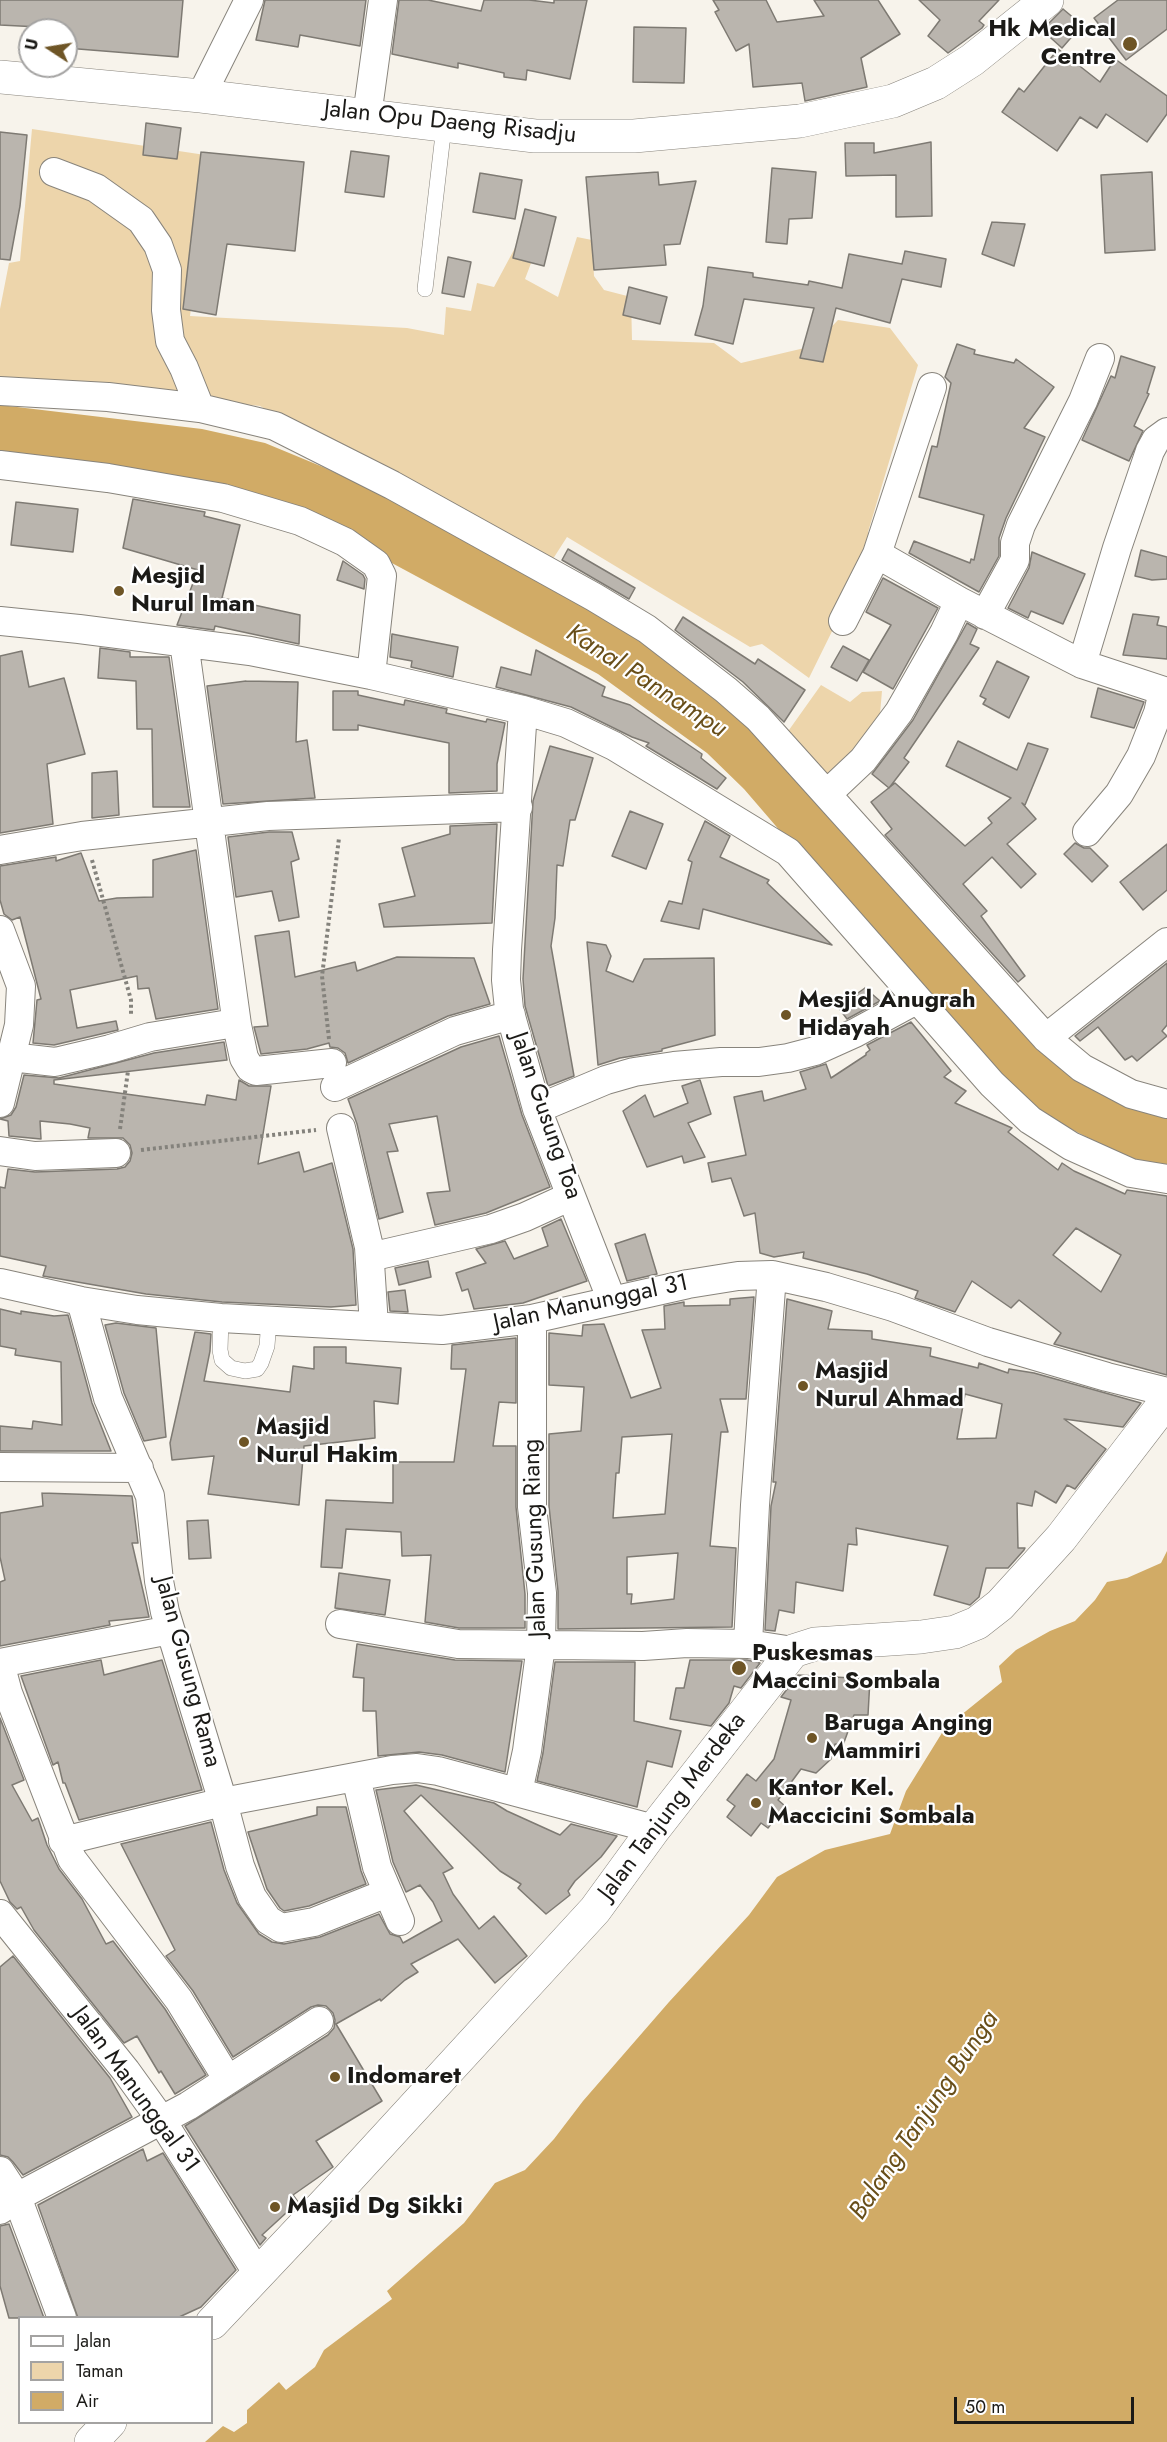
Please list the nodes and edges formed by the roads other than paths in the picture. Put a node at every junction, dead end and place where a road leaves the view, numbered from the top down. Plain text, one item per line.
1 (249, 0) edge
2 (383, 0) edge
3 (1046, 0) edge
4 (0, 77) edge
5 (201, 96) junction
6 (367, 116) junction
7 (444, 126) junction
8 (54, 171) dead end
9 (425, 289) dead end
10 (1100, 358) dead end
11 (932, 387) dead end
12 (0, 391) edge
13 (200, 408) junction
14 (1167, 432) edge
15 (0, 465) edge
16 (877, 554) junction
17 (959, 601) junction
18 (986, 615) junction
19 (0, 621) edge
20 (843, 621) dead end
21 (184, 642) junction
22 (1082, 664) junction
23 (371, 675) junction
24 (1165, 692) edge
25 (523, 710) junction
26 (828, 793) junction
27 (518, 807) junction
28 (210, 822) junction
29 (1087, 832) dead end
30 (0, 850) edge
31 (0, 930) edge
32 (1167, 942) edge
33 (916, 1000) junction
34 (511, 1015) junction
35 (237, 1025) junction
36 (1046, 1038) junction
37 (11, 1057) junction
38 (0, 1103) edge
39 (1167, 1104) edge
40 (537, 1109) junction
41 (341, 1128) dead end
42 (0, 1151) edge
43 (116, 1153) road end
44 (1167, 1179) edge
45 (571, 1196) junction
46 (370, 1257) junction
47 (772, 1275) junction
48 (0, 1282) edge
49 (81, 1301) junction
50 (612, 1301) junction
51 (221, 1318) junction
52 (532, 1319) junction
53 (269, 1320) junction
54 (374, 1326) junction
55 (1167, 1392) edge
56 (1167, 1400) edge
57 (0, 1467) edge
58 (139, 1468) junction
59 (340, 1624) dead end
60 (170, 1630) junction
61 (748, 1644) junction
62 (541, 1645) junction
63 (793, 1652) junction
64 (0, 1663) edge
65 (4, 1695) edge
66 (357, 1777) junction
67 (518, 1792) junction
68 (223, 1802) junction
69 (654, 1829) junction
70 (63, 1841) junction
71 (387, 1893) junction
72 (0, 1914) edge
73 (400, 1921) dead end
74 (319, 2021) dead end
75 (228, 2080) junction
76 (162, 2121) junction
77 (0, 2171) edge
78 (8, 2204) edge
79 (258, 2274) junction
80 (61, 2316) edge
81 (213, 2322) edge

1 - 5 street
2 - 6 street
3 - 7 street, Jalan Opu Daeng Risadju
4 - 5 street, Jalan Opu Daeng Risadju
5 - 6 street, Jalan Opu Daeng Risadju
6 - 7 street, Jalan Opu Daeng Risadju
7 - 9 lane
8 - 13 street
10 - 18 street
11 - 16 street
12 - 13 street
13 - 26 street
14 - 22 street
15 - 23 street
16 - 17 street
16 - 20 street
17 - 18 street
17 - 26 street
18 - 22 street
19 - 21 street
21 - 23 street
21 - 28 street
22 - 24 street
23 - 25 street
24 - 29 street
25 - 27 street, Jalan Gusung Toa
25 - 33 street
26 - 36 street
27 - 28 street
27 - 34 street, Jalan Gusung Toa
28 - 30 street
28 - 35 street
31 - 37 street
32 - 36 street
33 - 40 street
33 - 44 street
34 - 35 street
34 - 40 street, Jalan Gusung Toa
35 - 37 street
36 - 39 street
37 - 38 street
40 - 45 street, Jalan Gusung Toa
41 - 46 street
42 - 43 street
45 - 46 street
45 - 50 street, Jalan Gusung Toa
46 - 54 street
47 - 50 street, Jalan Manunggal 31
47 - 55 street, Jalan Manunggal 31
47 - 61 street
48 - 49 street, Jalan Manunggal 31
49 - 51 street, Jalan Manunggal 31
49 - 58 street, Jalan Gusung Rama
50 - 52 street, Jalan Manunggal 31
51 - 53 street, Jalan Manunggal 31
51 - 53 lane
52 - 54 street, Jalan Manunggal 31
52 - 62 street, Jalan Gusung Riang
53 - 54 street, Jalan Manunggal 31
56 - 63 street
57 - 58 street
58 - 60 street, Jalan Gusung Rama
59 - 62 street
60 - 64 street
60 - 68 street, Jalan Gusung Rama
61 - 62 street
61 - 63 street
62 - 67 street, Jalan Gusung Riang
63 - 69 street, Jalan Tanjung Merdeka
64 - 65 street
65 - 70 street
66 - 67 street
66 - 68 street
66 - 71 street
67 - 69 street
68 - 70 street
68 - 71 street, Jalan Gusung Rama
69 - 79 street, Jalan Tanjung Merdeka
70 - 75 street
71 - 73 street
72 - 76 street, Jalan Manunggal 31
74 - 75 street
75 - 76 street
76 - 78 street
76 - 79 street, Jalan Manunggal 31
77 - 78 street
78 - 80 street
79 - 81 street, Jalan Tanjung Merdeka

